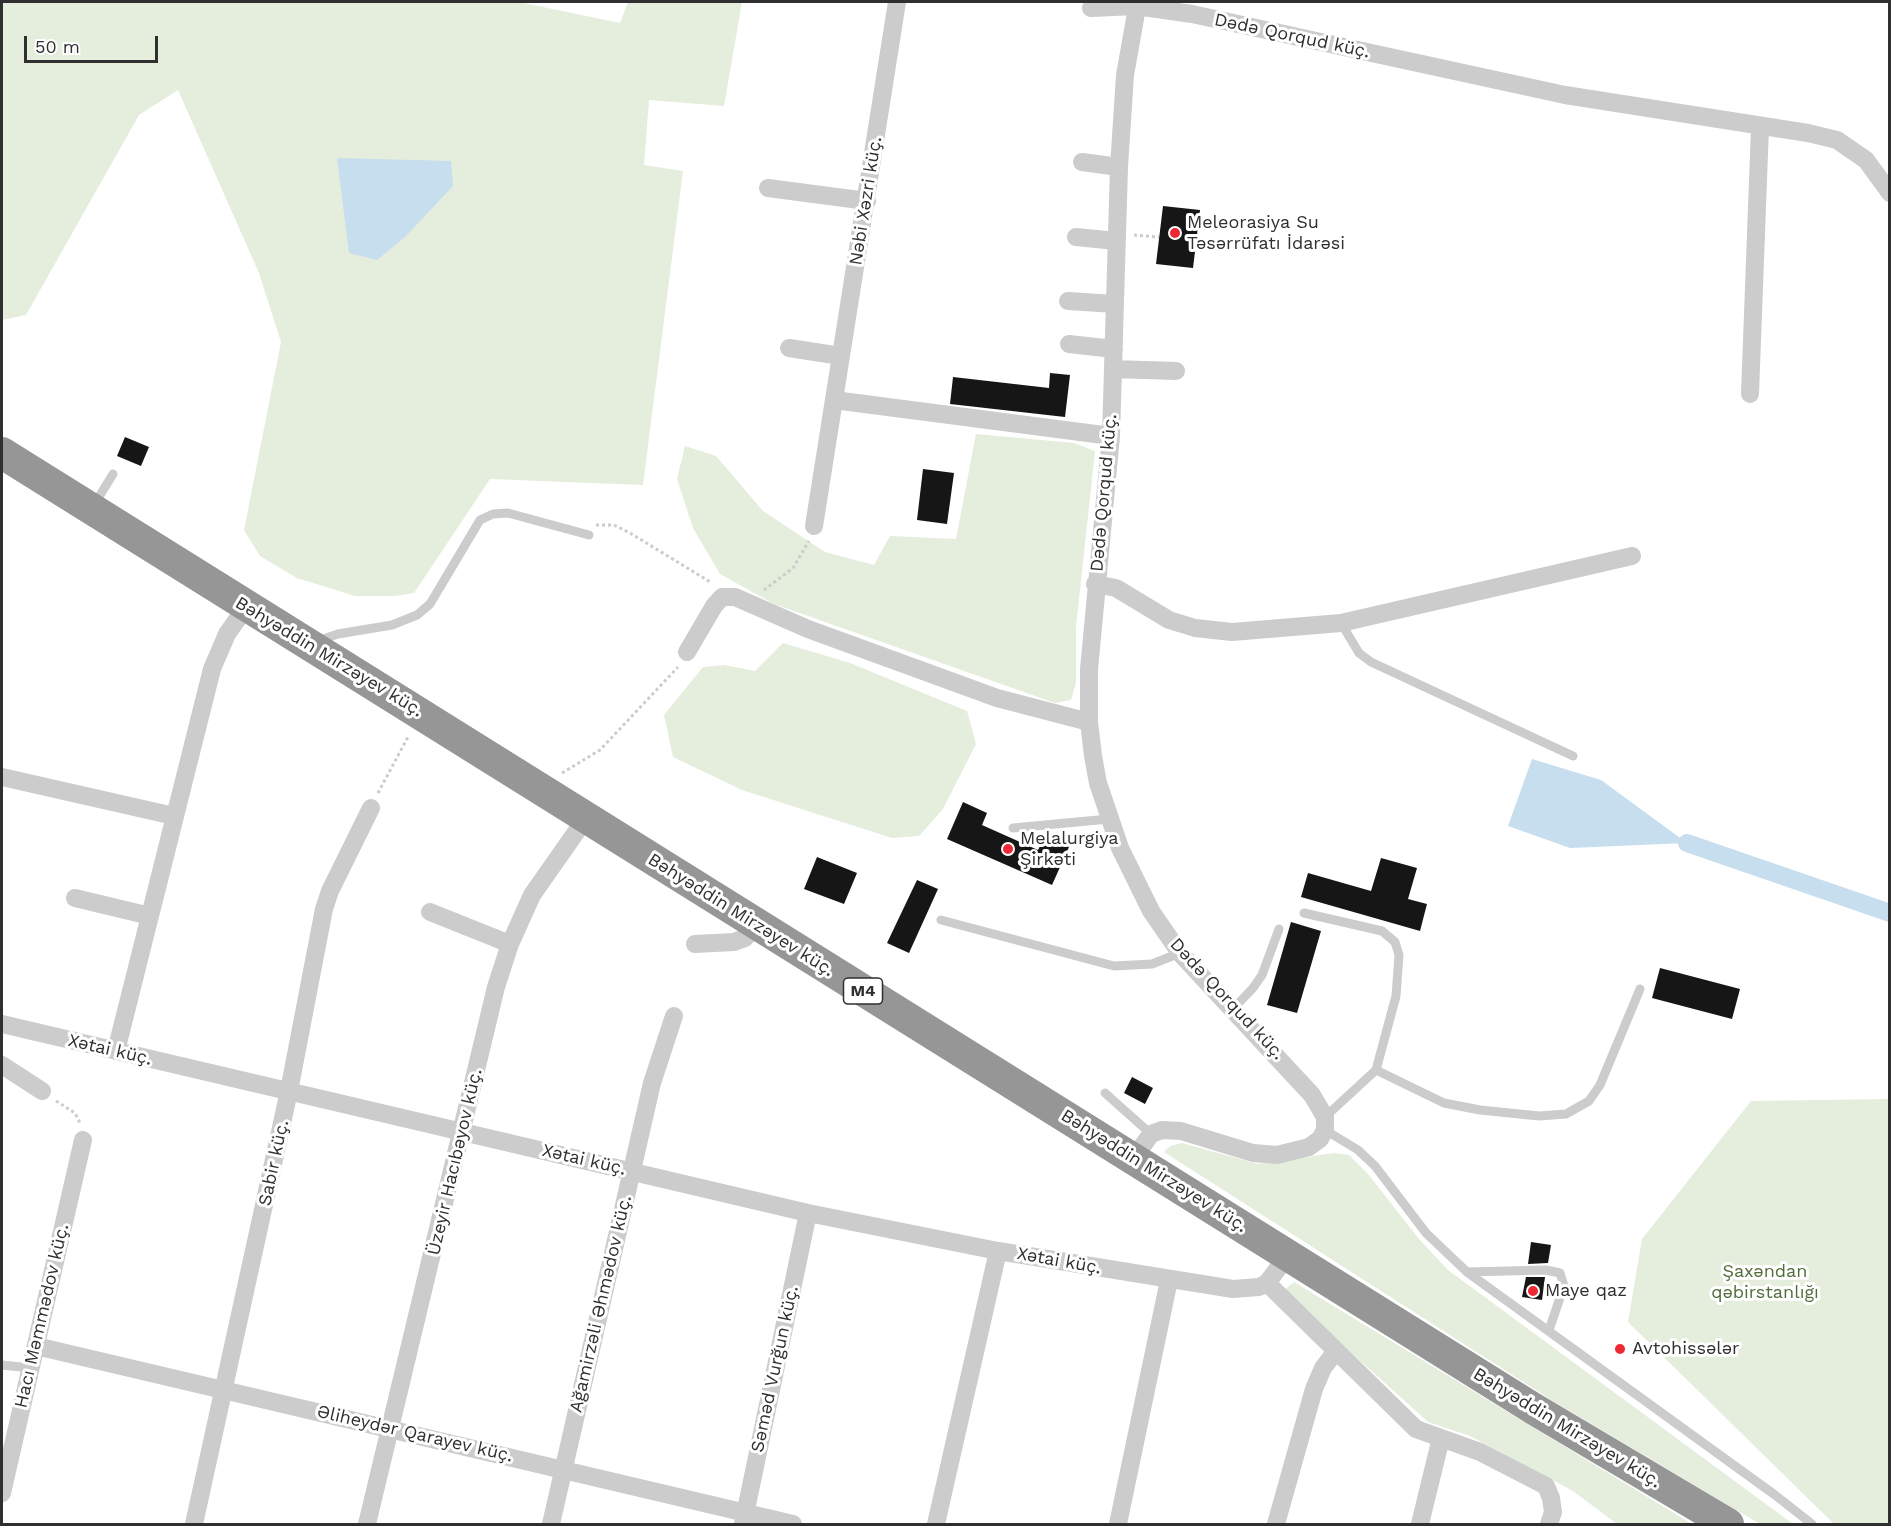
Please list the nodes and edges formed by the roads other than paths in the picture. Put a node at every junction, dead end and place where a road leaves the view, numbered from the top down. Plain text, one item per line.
1 (897, 2) edge
2 (1137, 3) edge
3 (1091, 8) dead end
4 (1760, 127) junction
5 (1082, 162) dead end
6 (1119, 167) junction
7 (768, 188) dead end
8 (1890, 193) edge
9 (867, 201) junction
10 (1076, 237) dead end
11 (1116, 237) junction
12 (1068, 301) dead end
13 (1115, 304) junction
14 (1069, 344) dead end
15 (789, 348) dead end
16 (1114, 349) junction
17 (841, 356) junction
18 (1113, 369) junction
19 (1176, 371) dead end
20 (1750, 394) dead end
21 (834, 400) junction
22 (1111, 436) junction
23 (2, 453) edge
24 (113, 474) dead end
25 (91, 509) junction
26 (814, 526) road end
27 (586, 535) road end
28 (1632, 556) dead end
29 (1095, 584) junction
30 (246, 607) junction
31 (1341, 624) junction
32 (316, 648) junction
33 (687, 652) road end
34 (1089, 722) junction
35 (1573, 756) dead end
36 (2, 777) edge
37 (371, 808) road end
38 (174, 816) junction
39 (586, 818) junction
40 (1109, 819) junction
41 (1014, 828) dead end
42 (75, 898) dead end
43 (430, 912) dead end
44 (1304, 913) dead end
45 (150, 916) junction
46 (941, 920) dead end
47 (757, 925) junction
48 (1279, 929) dead end
49 (695, 944) dead end
50 (510, 945) junction
51 (1180, 953) junction
52 (1640, 989) dead end
53 (1233, 1009) junction
54 (674, 1016) dead end
55 (2, 1024) edge
56 (116, 1051) junction
57 (2, 1065) edge
58 (1376, 1070) junction
59 (42, 1091) road end
60 (289, 1091) junction
61 (1105, 1093) dead end
62 (1325, 1124) junction
63 (463, 1132) junction
64 (83, 1140) road end
65 (1143, 1146) junction
66 (632, 1172) junction
67 (808, 1213) junction
68 (998, 1251) junction
69 (1288, 1255) junction
70 (1467, 1272) junction
71 (1169, 1280) junction
72 (1267, 1283) junction
73 (1549, 1329) junction
74 (36, 1346) junction
75 (1336, 1351) junction
76 (2, 1365) edge
77 (31, 1368) junction
78 (225, 1388) junction
79 (391, 1429) junction
80 (1441, 1438) junction
81 (563, 1470) junction
82 (2, 1493) edge
83 (744, 1519) edge
84 (194, 1524) edge
85 (367, 1524) edge
86 (551, 1524) edge
87 (793, 1524) edge
88 (936, 1524) edge
89 (1118, 1524) edge
90 (1276, 1524) edge
91 (1420, 1524) edge
92 (1549, 1524) edge
93 (1728, 1524) edge
94 (1812, 1524) edge

1 - 9 street, Nəbi Xəzri küç.
2 - 3 street
2 - 4 street, Dədə Qorqud küç.
2 - 6 street, Dədə Qorqud küç.
4 - 8 street, Dədə Qorqud küç.
4 - 20 street
5 - 6 street
6 - 11 street, Dədə Qorqud küç.
7 - 9 street
9 - 17 street, Nəbi Xəzri küç.
10 - 11 street
11 - 13 street, Dədə Qorqud küç.
12 - 13 street
13 - 16 street, Dədə Qorqud küç.
14 - 16 street
15 - 17 street
16 - 18 street, Dədə Qorqud küç.
17 - 21 street, Nəbi Xəzri küç.
18 - 19 street
18 - 22 street, Dədə Qorqud küç.
21 - 22 street
21 - 26 street, Nəbi Xəzri küç.
22 - 29 street, Dədə Qorqud küç.
23 - 25 highway, Bəhyəddin Mirzəyev küç. / M4
24 - 25 lane
25 - 30 highway, Bəhyəddin Mirzəyev küç. / M4
27 - 32 lane
28 - 31 street, Dədə Qorqud küç.
29 - 31 street, Dədə Qorqud küç.
29 - 34 street, Dədə Qorqud küç.
30 - 32 highway, Bəhyəddin Mirzəyev küç. / M4
30 - 38 street
31 - 35 lane
32 - 39 highway, Bəhyəddin Mirzəyev küç. / M4
33 - 34 street
34 - 40 street, Dədə Qorqud küç.
36 - 38 street
37 - 60 street, Sabir küç.
38 - 45 street
39 - 47 highway, Bəhyəddin Mirzəyev küç. / M4
39 - 50 street, Üzeyir Hacıbəyov küç.
40 - 41 lane
40 - 51 street, Dədə Qorqud küç.
42 - 45 street
43 - 50 street
44 - 58 lane
45 - 56 street
46 - 51 lane
47 - 49 street
47 - 65 highway, Bəhyəddin Mirzəyev küç. / M4
48 - 53 lane
50 - 63 street, Üzeyir Hacıbəyov küç.
51 - 53 street, Dədə Qorqud küç.
52 - 58 lane
53 - 62 street, Dədə Qorqud küç.
54 - 66 street, Ağamirzəli Əhmədov küç.
55 - 56 street, Xətai küç.
56 - 60 street, Xətai küç.
57 - 59 street
58 - 62 lane
60 - 63 street, Xətai küç.
60 - 78 street, Sabir küç.
61 - 65 lane
62 - 65 street
62 - 70 lane
63 - 66 street, Xətai küç.
63 - 79 street, Üzeyir Hacıbəyov küç.
64 - 74 street, Hacı Məmmədov küç.
65 - 69 highway, Bəhyəddin Mirzəyev küç. / M4
66 - 67 street, Xətai küç.
66 - 81 street, Ağamirzəli Əhmədov küç.
67 - 68 street, Xətai küç.
67 - 83 street, Səməd Vurğun küç.
68 - 71 street, Xətai küç.
68 - 88 street
69 - 72 street
69 - 93 highway, Bəhyəddin Mirzəyev küç. / M4
70 - 73 lane
70 - 73 lane
71 - 72 street, Xətai küç.
71 - 89 street
72 - 75 street
73 - 94 lane
74 - 77 street, Hacı Məmmədov küç.
74 - 78 street, Əliheydər Qarayev küç.
75 - 80 street
75 - 90 street
76 - 77 lane
77 - 82 street, Hacı Məmmədov küç.
78 - 79 street, Əliheydər Qarayev küç.
78 - 84 street, Sabir küç.
79 - 81 street, Əliheydər Qarayev küç.
79 - 85 street, Üzeyir Hacıbəyov küç.
80 - 91 street
80 - 92 street
81 - 83 street, Əliheydər Qarayev küç.
81 - 86 street, Ağamirzəli Əhmədov küç.
83 - 87 street, Əliheydər Qarayev küç.

